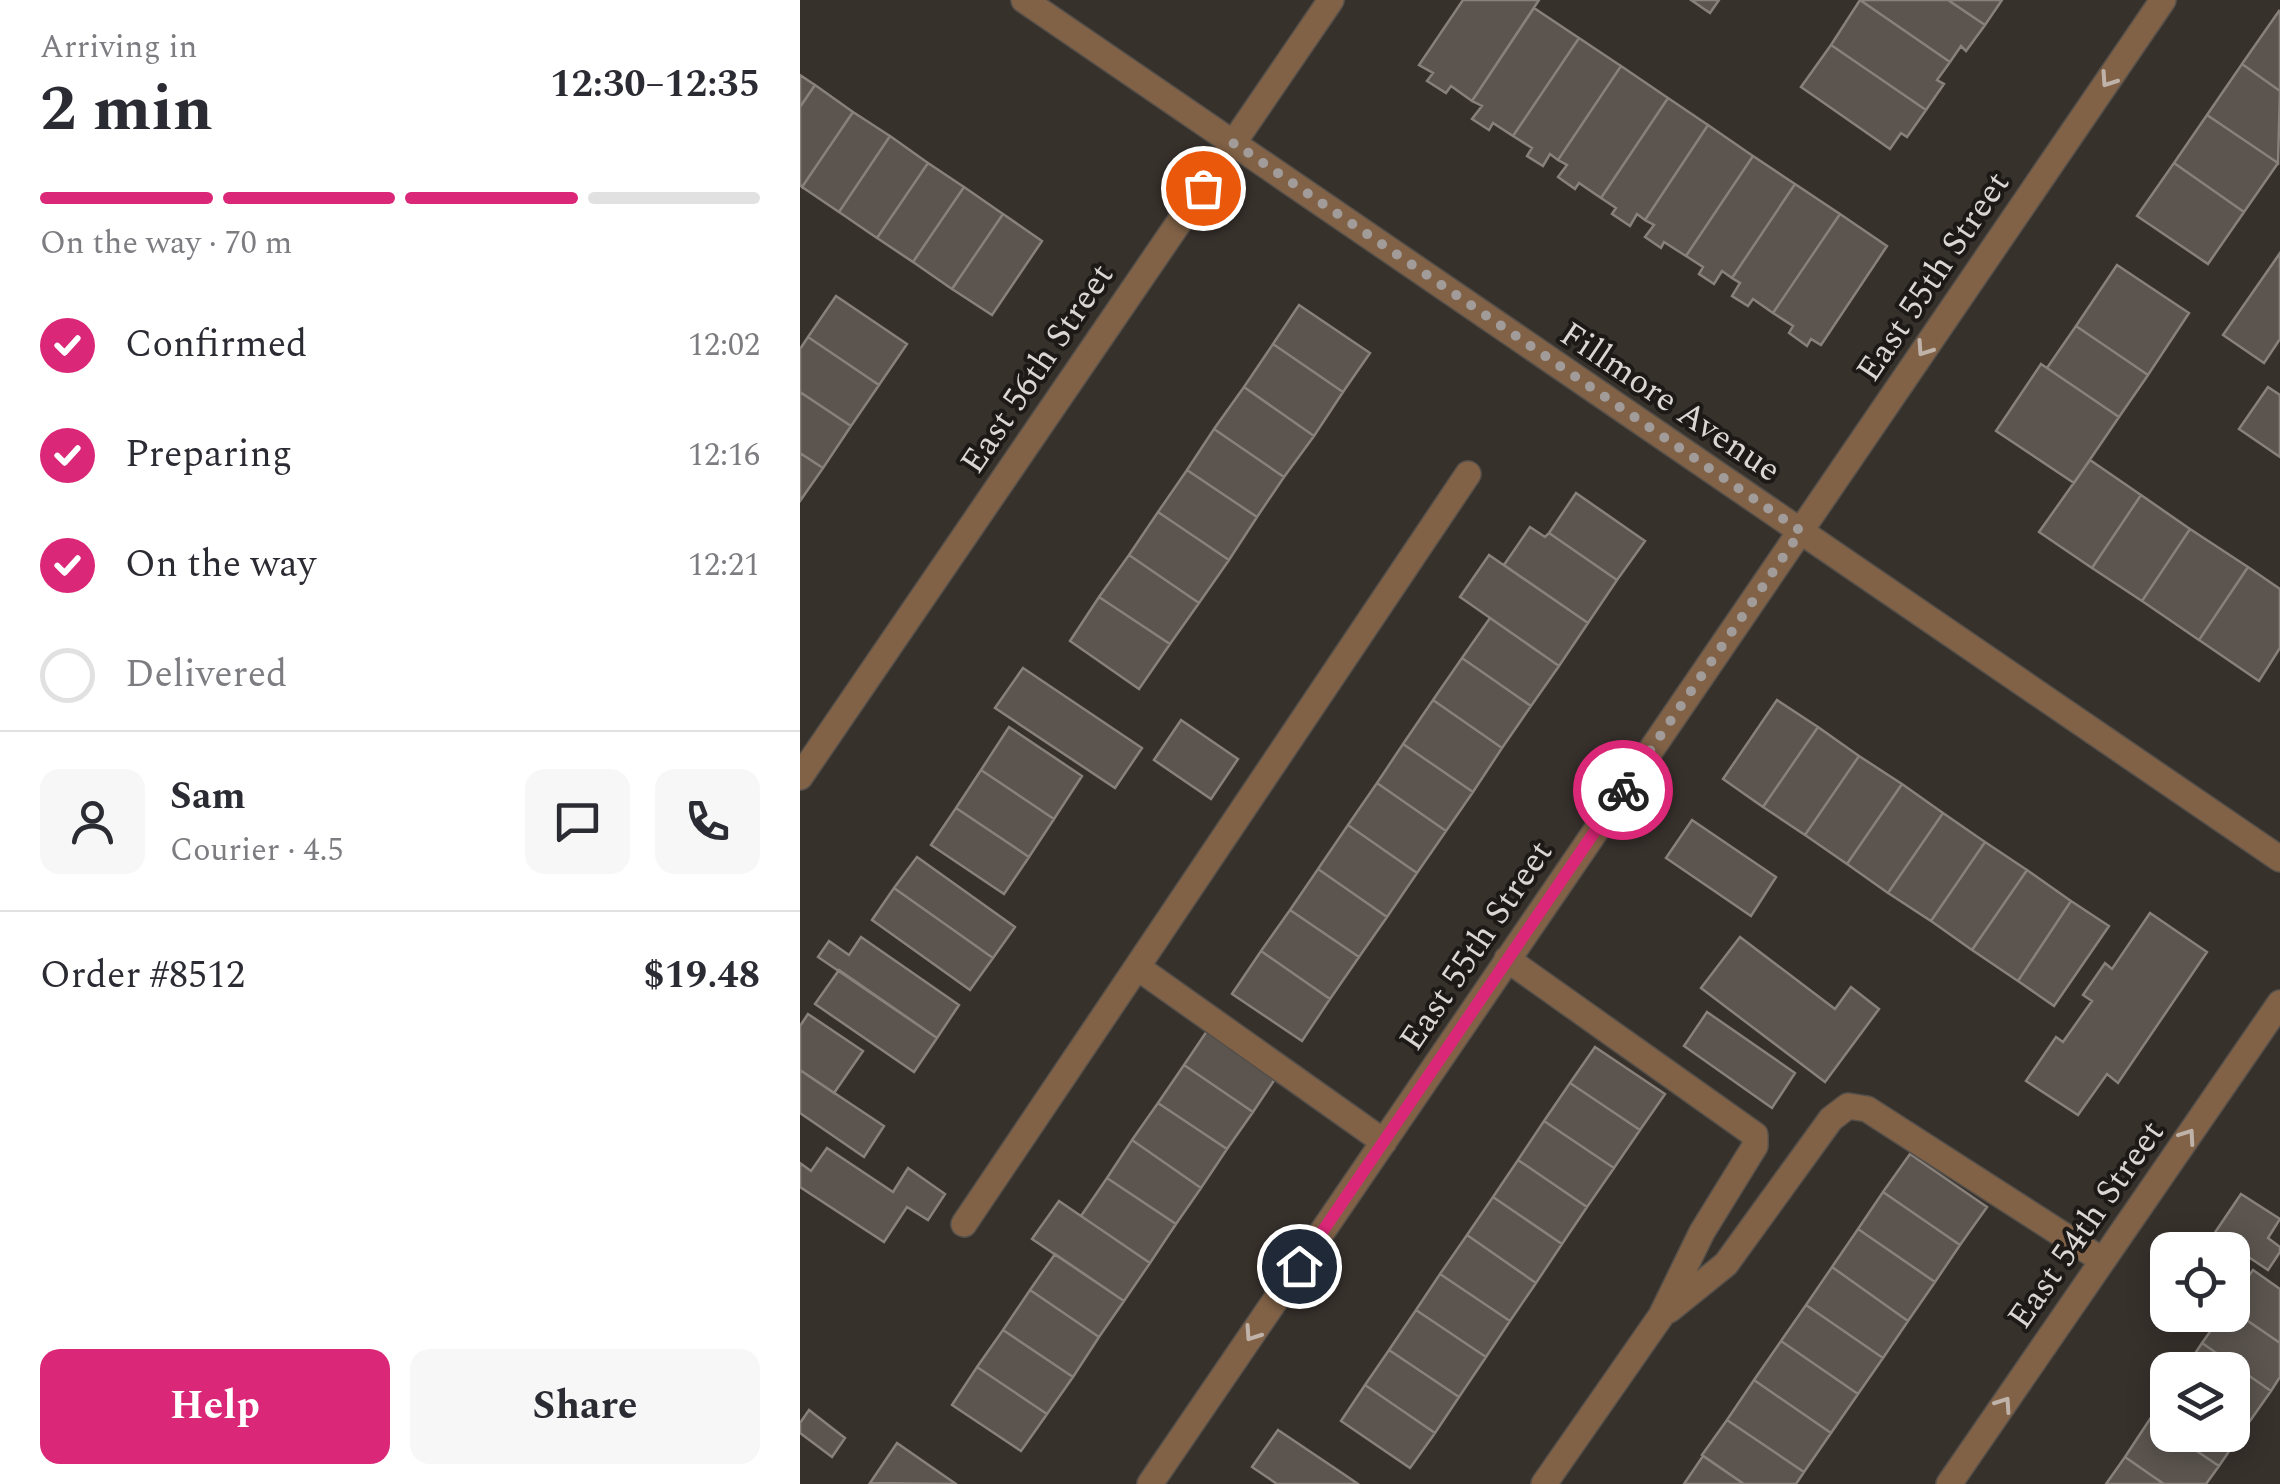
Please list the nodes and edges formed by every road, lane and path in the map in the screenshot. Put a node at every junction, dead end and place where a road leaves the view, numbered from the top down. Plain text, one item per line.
1 (1024, 0) edge
2 (1331, 0) edge
3 (2163, 0) edge
4 (1234, 143) junction
5 (1468, 474) dead end
6 (1801, 531) junction
7 (800, 776) edge
8 (2280, 859) edge
9 (1508, 960) junction
10 (1137, 967) junction
11 (2280, 1003) edge
12 (1384, 1142) junction
13 (964, 1224) dead end
14 (2102, 1260) junction
15 (1661, 1316) junction
16 (1150, 1484) edge
17 (1544, 1484) edge
18 (1949, 1484) edge

1 - 4 street, Fillmore Avenue
2 - 4 street, East 56th Street
3 -> 6 street, East 55th Street
4 - 6 street, Fillmore Avenue
4 - 7 street, East 56th Street
5 - 10 street
6 - 8 street, Fillmore Avenue
6 - 9 street, East 55th Street
9 - 12 street, East 55th Street
9 - 15 street
10 - 12 street
10 - 13 street
14 -> 11 street, East 54th Street
12 -> 16 street, East 55th Street
14 - 15 street
18 -> 14 street, East 54th Street
15 - 17 street

